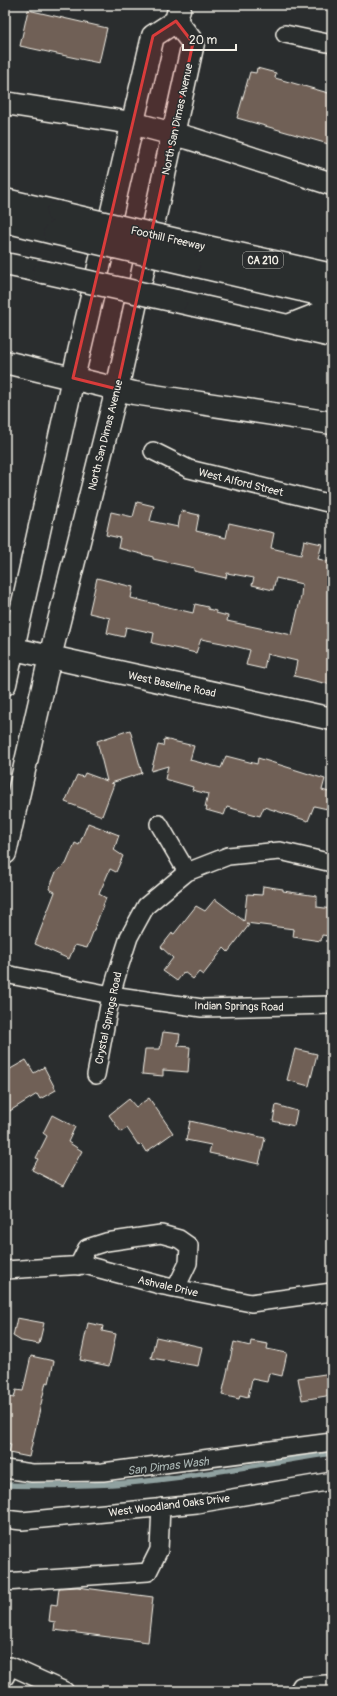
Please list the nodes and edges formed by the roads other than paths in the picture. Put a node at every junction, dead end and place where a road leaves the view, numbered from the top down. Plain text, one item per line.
1 (178, 13) edge
2 (285, 34) dead end
3 (332, 44) edge
4 (5, 103) edge
5 (132, 123) junction
6 (174, 134) junction
7 (332, 184) edge
8 (5, 200) edge
9 (5, 221) edge
10 (56, 222) junction
11 (191, 254) junction
12 (5, 264) edge
13 (332, 276) edge
14 (332, 297) edge
15 (332, 311) edge
16 (288, 326) junction
17 (332, 336) edge
18 (5, 362) edge
19 (73, 378) junction
20 (117, 389) junction
21 (332, 423) edge
22 (153, 451) dead end
23 (332, 504) edge
24 (9, 648) edge
25 (50, 658) junction
26 (5, 684) edge
27 (332, 719) edge
28 (159, 824) dead end
29 (5, 853) edge
30 (332, 863) edge
31 (187, 872) junction
32 (5, 974) edge
33 (111, 995) junction
34 (332, 1005) edge
35 (96, 1075) dead end
36 (78, 1266) junction
37 (5, 1270) edge
38 (176, 1288) junction
39 (332, 1292) edge
40 (332, 1442) edge
41 (5, 1469) edge
42 (332, 1481) edge
43 (160, 1507) junction
44 (5, 1519) edge
45 (5, 1582) edge
46 (5, 1677) edge
47 (332, 1689) edge
48 (65, 1691) edge
49 (298, 1691) edge

1 - 5 main road, North San Dimas Avenue
1 - 6 main road, North San Dimas Avenue
2 - 3 street
4 - 5 main road
5 - 6 main road
5 - 19 main road, North San Dimas Avenue
6 - 7 main road
6 - 20 main road, North San Dimas Avenue
8 - 10 main road, Foothill Freeway / CA 210
9 - 10 main road
10 - 11 main road, Foothill Freeway / CA 210, bridge
11 - 13 main road, Foothill Freeway / CA 210
11 - 14 main road
12 - 16 main road, bridge
15 - 16 main road
16 - 17 main road
18 - 19 main road
19 - 20 main road
19 - 24 main road, North San Dimas Avenue
20 - 21 main road
20 - 25 main road, North San Dimas Avenue
22 - 23 street, West Alford Street
24 - 25 main road, West Baseline Road
24 - 26 main road, North San Dimas Avenue
25 - 27 main road, West Baseline Road
25 - 29 main road, North San Dimas Avenue
28 - 31 street
30 - 31 street, Crystal Springs Road
31 - 33 street, Crystal Springs Road
32 - 33 street, Indian Springs Road
33 - 34 street, Indian Springs Road
33 - 35 street, Crystal Springs Road
36 - 37 street, Ashvale Drive
36 - 38 street, Ashvale Drive
36 - 38 street
38 - 39 street, Ashvale Drive
40 - 41 street
42 - 43 street, West Woodland Oaks Drive
43 - 44 street, West Woodland Oaks Drive
43 - 45 street
46 - 48 street
47 - 49 street

